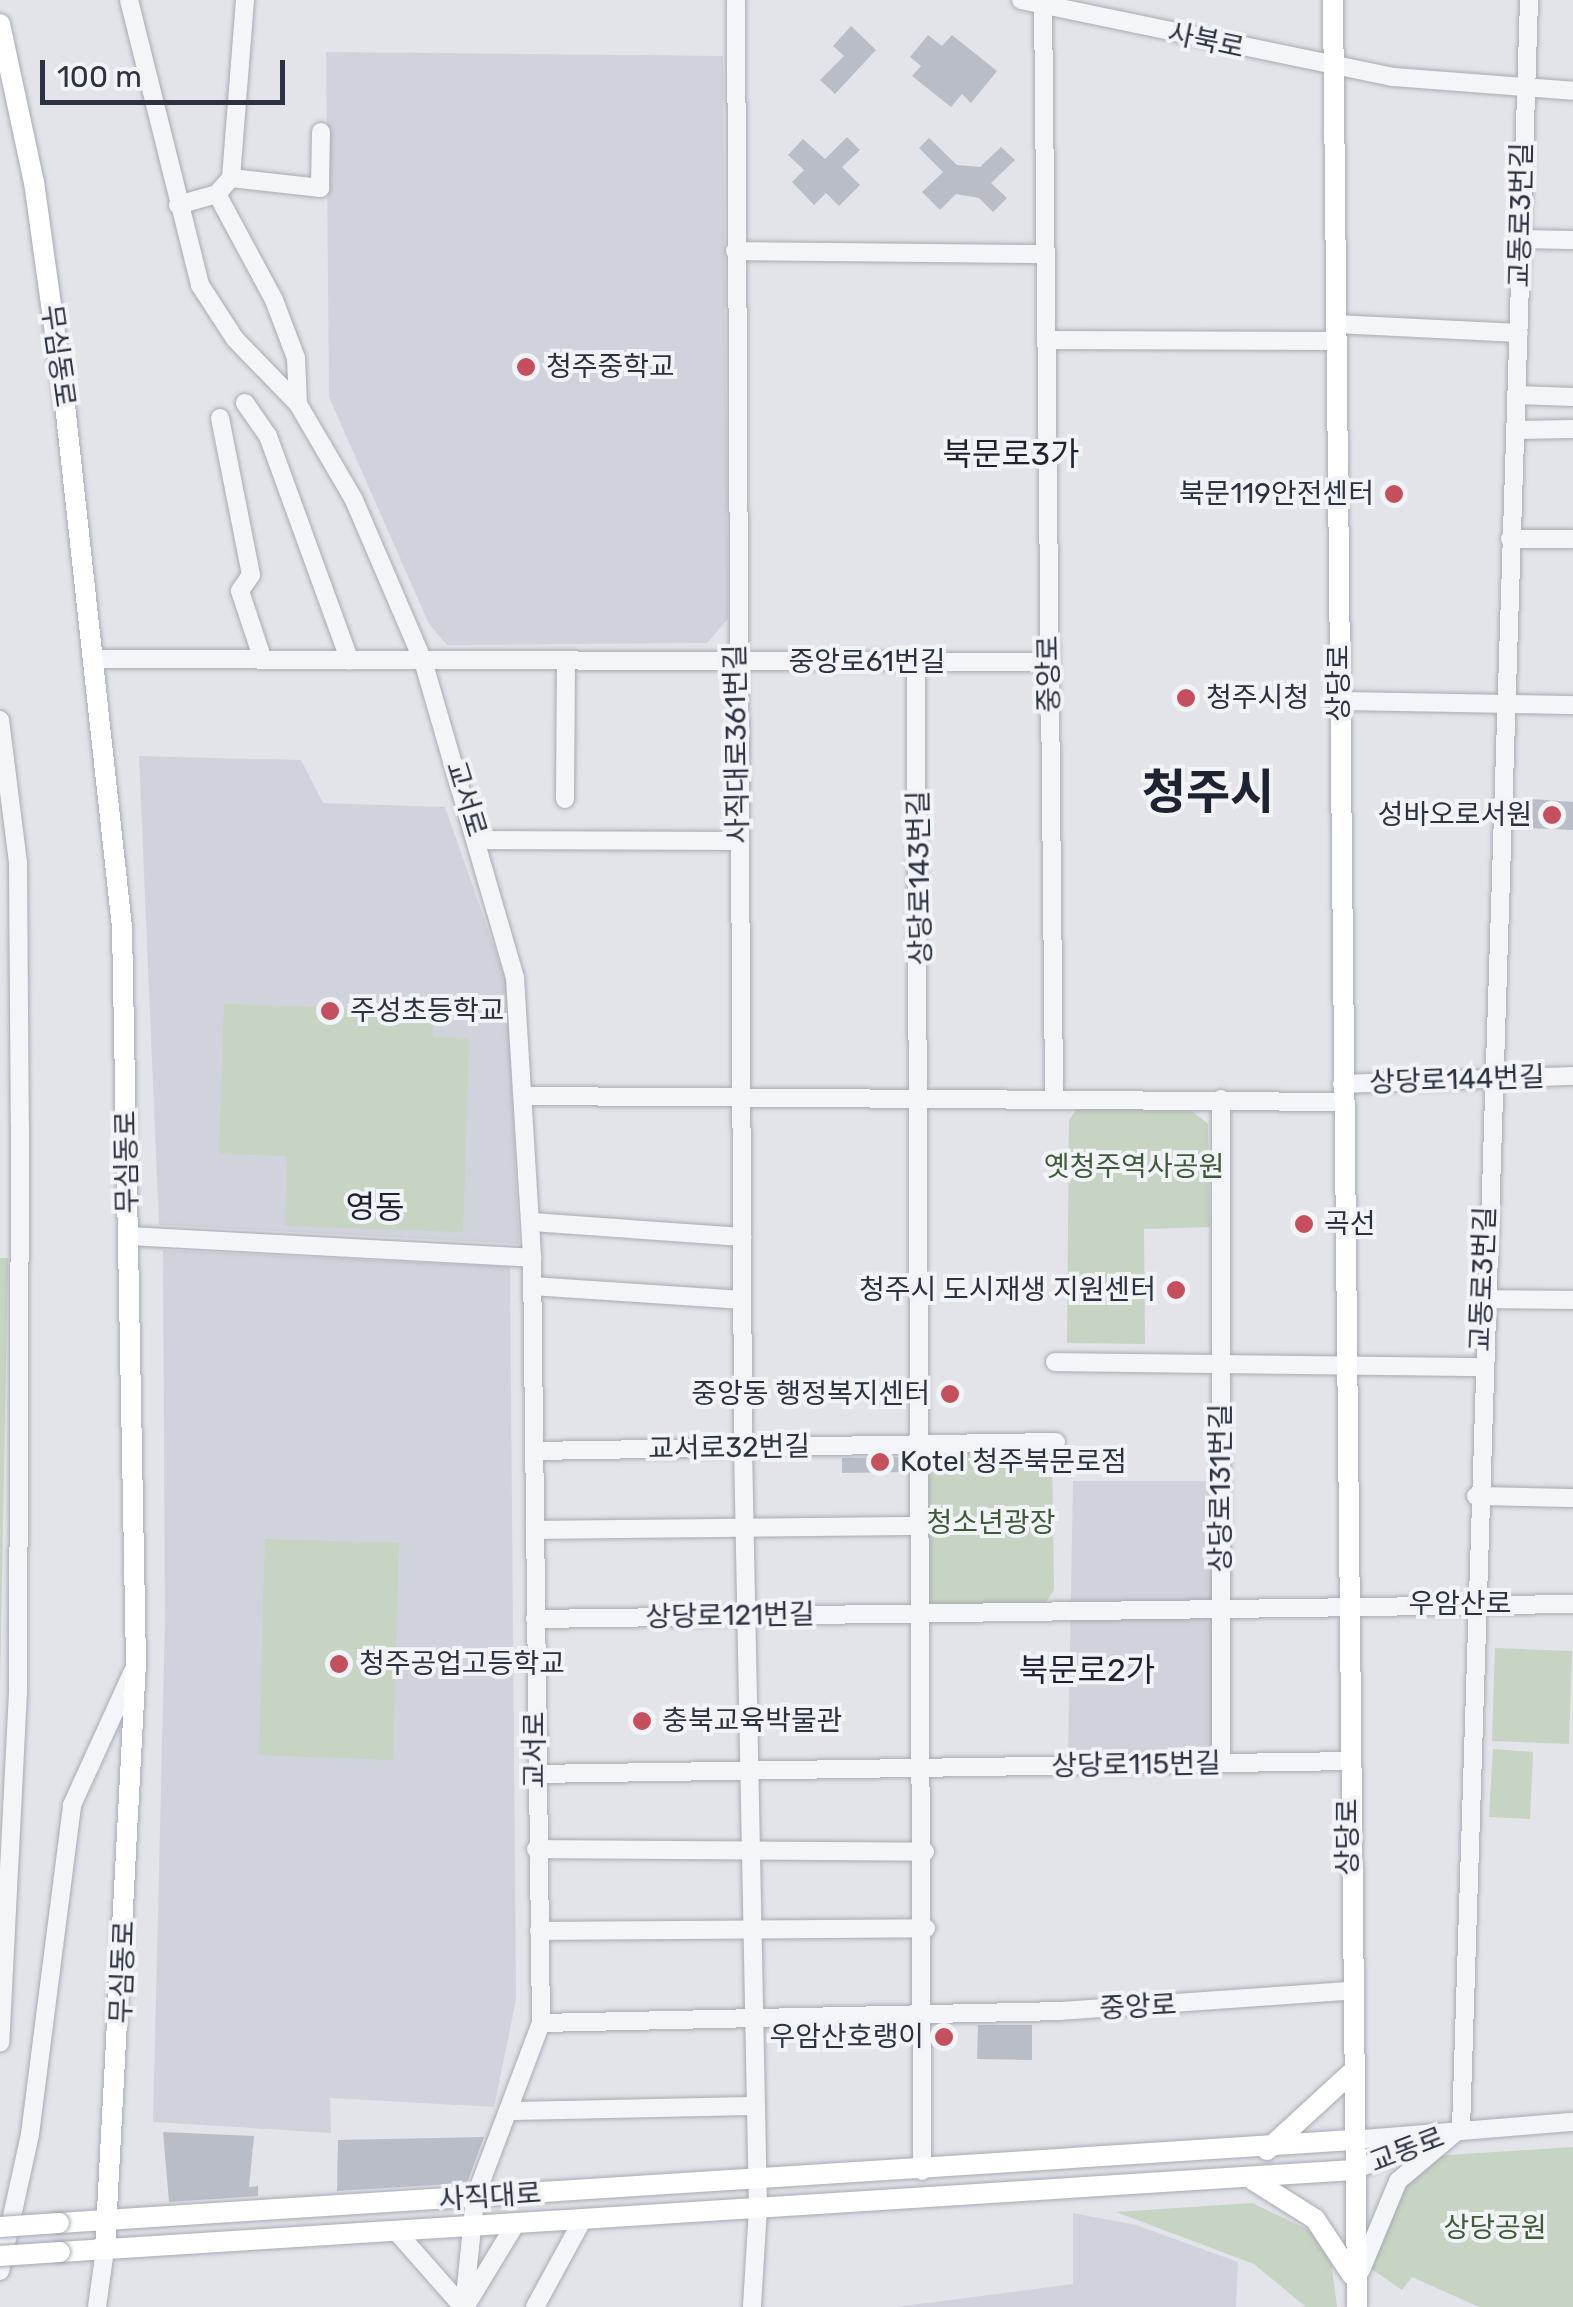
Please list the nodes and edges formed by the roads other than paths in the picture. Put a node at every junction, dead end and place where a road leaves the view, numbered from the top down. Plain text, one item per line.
1 (129, 0) edge
2 (245, 0) edge
3 (736, 0) edge
4 (1021, 0) edge
5 (1333, 0) edge
6 (1529, 0) edge
7 (1043, 2) edge
8 (0, 24) edge
9 (1334, 66) junction
10 (1524, 91) junction
11 (1573, 91) edge
12 (322, 132) dead end
13 (231, 178) junction
14 (217, 194) junction
15 (178, 205) junction
16 (1520, 239) junction
17 (1573, 240) edge
18 (735, 251) junction
19 (1045, 254) junction
20 (1336, 332) junction
21 (1519, 333) junction
22 (1046, 340) junction
23 (1517, 394) junction
24 (1573, 397) edge
25 (246, 403) dead end
26 (298, 404) junction
27 (220, 418) dead end
28 (1573, 429) edge
29 (1515, 430) junction
30 (1510, 539) junction
31 (1573, 540) edge
32 (96, 660) junction
33 (263, 660) junction
34 (350, 661) junction
35 (424, 661) junction
36 (566, 662) junction
37 (916, 662) junction
38 (1049, 662) junction
39 (735, 663) junction
40 (1339, 701) junction
41 (1502, 704) junction
42 (1573, 704) edge
43 (0, 720) edge
44 (565, 799) dead end
45 (479, 840) junction
46 (738, 841) junction
47 (1573, 1076) edge
48 (1491, 1080) junction
49 (923, 1093) junction
50 (1342, 1093) junction
51 (742, 1094) junction
52 (1054, 1094) junction
53 (528, 1096) junction
54 (1221, 1099) junction
55 (532, 1222) junction
56 (129, 1236) junction
57 (742, 1237) junction
58 (532, 1258) junction
59 (533, 1286) junction
60 (1483, 1299) junction
61 (742, 1300) junction
62 (1573, 1300) edge
63 (1055, 1362) dead end
64 (1221, 1365) junction
65 (1344, 1366) junction
66 (1480, 1367) junction
67 (924, 1442) junction
68 (1056, 1442) dead end
69 (743, 1448) junction
70 (534, 1451) junction
71 (1476, 1496) junction
72 (1573, 1498) edge
73 (924, 1526) junction
74 (745, 1528) junction
75 (534, 1530) junction
76 (1346, 1603) junction
77 (1474, 1604) junction
78 (1573, 1604) edge
79 (1222, 1610) junction
80 (925, 1614) junction
81 (748, 1616) junction
82 (535, 1620) junction
83 (136, 1663) junction
84 (1348, 1761) junction
85 (1221, 1763) junction
86 (925, 1768) junction
87 (748, 1772) junction
88 (534, 1774) junction
89 (536, 1849) junction
90 (748, 1849) junction
91 (926, 1852) junction
92 (926, 1928) junction
93 (750, 1930) junction
94 (539, 1931) junction
95 (1349, 1991) junction
96 (751, 2014) junction
97 (926, 2014) junction
98 (541, 2023) junction
99 (0, 2044) edge
100 (1350, 2074) junction
101 (754, 2106) junction
102 (512, 2110) junction
103 (1573, 2122) edge
104 (1461, 2129) junction
105 (1352, 2140) junction
106 (1267, 2150) junction
107 (1353, 2170) junction
108 (922, 2171) junction
109 (1247, 2178) junction
110 (757, 2181) junction
111 (475, 2198) junction
112 (758, 2208) junction
113 (583, 2219) junction
114 (109, 2221) junction
115 (516, 2224) junction
116 (470, 2226) junction
117 (0, 2227) edge
118 (396, 2231) junction
119 (105, 2249) junction
120 (0, 2256) edge
121 (0, 2271) edge
122 (1356, 2284) junction
123 (97, 2307) edge
124 (464, 2307) edge
125 (535, 2307) edge
126 (752, 2307) edge
127 (1357, 2307) edge

1 - 15 street, 교서로
2 - 13 street
3 - 18 street, 사직대로361번길
4 - 7 street, 사북로
5 - 9 main road, 상당로
6 - 10 street, 교동로3번길
7 - 9 street, 사북로
7 - 19 street, 중앙로
8 - 32 main road, 무심동로
9 - 10 street, 사북로
9 - 20 main road, 상당로
10 - 11 street, 사북로
10 - 16 street, 교동로3번길
12 - 13 street
13 - 14 street
14 - 15 street
14 - 26 street
15 - 26 street, 교서로
16 - 17 street
16 - 21 street, 교동로3번길
18 - 19 street
18 - 39 street, 사직대로361번길
19 - 22 street, 중앙로
20 - 21 street
20 - 22 street
20 - 40 main road, 상당로
21 - 23 street, 교동로3번길
22 - 38 street, 중앙로
23 - 24 street
23 - 29 street, 교동로3번길
25 - 34 street
26 - 35 street, 교서로
27 - 33 street
28 - 29 street
29 - 30 street, 교동로3번길
30 - 31 street
30 - 41 street, 교동로3번길
32 - 33 street, 중앙로61번길
32 - 56 main road, 무심동로
33 - 34 street, 중앙로61번길
34 - 35 street, 중앙로61번길
35 - 36 street, 중앙로61번길
35 - 45 street, 교서로
36 - 39 street, 중앙로61번길
36 - 44 street
37 - 38 street, 중앙로61번길
37 - 39 street, 중앙로61번길
37 - 49 street, 상당로143번길
38 - 52 street, 중앙로
39 - 46 street, 사직대로361번길
40 - 41 street
40 - 50 main road, 상당로
41 - 42 street
41 - 48 street, 교동로3번길
43 - 99 street
45 - 46 street
45 - 53 street, 교서로
46 - 51 street, 사직대로361번길
47 - 48 street, 상당로144번길
48 - 50 street, 상당로144번길
48 - 60 street, 교동로3번길
49 - 51 street
49 - 52 street
49 - 67 street, 상당로143번길
50 - 54 street
50 - 65 main road, 상당로
51 - 53 street
51 - 57 street, 사직대로361번길
52 - 54 street
53 - 55 street, 교서로
54 - 64 street, 상당로131번길
55 - 57 street
55 - 58 street, 교서로
56 - 58 street
56 - 83 main road, 무심동로
57 - 61 street, 사직대로361번길
58 - 59 street, 교서로
59 - 61 street
59 - 70 street, 교서로
60 - 62 street
60 - 66 street, 교동로3번길
61 - 69 street, 사직대로361번길
63 - 64 street, 상당로131번길
64 - 65 street, 상당로131번길
64 - 79 street, 상당로131번길
65 - 66 street
65 - 76 main road, 상당로
66 - 71 street, 교동로3번길
67 - 68 street, 교서로32번길
67 - 69 street, 교서로32번길
67 - 73 street
69 - 70 street, 교서로32번길
69 - 74 street, 사직대로361번길
70 - 75 street, 교서로
71 - 72 street
71 - 77 street, 교동로3번길
73 - 74 street
73 - 80 street
74 - 75 street
74 - 81 street, 사직대로361번길
75 - 82 street, 교서로
76 - 77 street, 우암산로
76 - 79 street, 상당로121번길
76 - 84 main road, 상당로
77 - 78 street, 우암산로
77 - 104 street, 교동로3번길
79 - 80 street, 상당로121번길
79 - 85 street
80 - 81 street, 상당로121번길
80 - 86 street
81 - 82 street, 상당로121번길
81 - 87 street, 사직대로361번길
82 - 88 street, 교서로
83 - 114 main road, 무심동로
83 - 121 street
84 - 85 street, 상당로115번길
84 - 95 main road, 상당로
85 - 86 street, 상당로115번길
86 - 87 street, 상당로115번길
86 - 91 street
87 - 88 street, 상당로115번길
87 - 90 street, 사직대로361번길
88 - 89 street, 교서로
89 - 90 street
89 - 94 street, 교서로
90 - 91 street
90 - 93 street, 사직대로361번길
91 - 92 street
92 - 93 street
92 - 97 street
93 - 94 street
93 - 96 street, 사직대로361번길
94 - 98 street, 교서로
95 - 97 street, 중앙로
95 - 100 main road, 상당로
96 - 97 street
96 - 98 street
96 - 101 street, 사직대로361번길
97 - 108 street
98 - 102 street, 교서로
100 - 105 main road, 상당로
100 - 106 main road
101 - 102 street
101 - 110 street, 사직대로361번길
102 - 111 street, 교서로
103 - 104 street, 교동로
104 - 105 street, 교동로
104 - 107 street, 교동로
104 - 122 street
105 - 106 main road, 사직대로
105 - 107 main road, 상당로
106 - 108 main road, 사직대로
107 - 109 main road, 사직대로
107 - 122 main road, 상당로
108 - 110 main road, 사직대로
109 - 112 main road, 사직대로
109 - 122 main road
110 - 111 main road, 사직대로
110 - 112 street, 사직대로361번길
111 - 114 main road, 사직대로
111 - 116 street, 교서로
112 - 113 main road, 사직대로
112 - 126 street, 사직대로361번길
113 - 115 main road, 사직대로
113 - 125 street, 사직대로
114 - 117 main road, 사직대로, bridge
114 - 119 main road, 무심동로
115 - 116 main road, 사직대로
115 - 124 street
116 - 118 main road, 사직대로
116 - 124 street, 교서로
118 - 119 main road, 사직대로
118 - 124 street
119 - 120 main road, 사직대로, bridge
119 - 123 street, 무심동로
122 - 127 main road, 상당로

